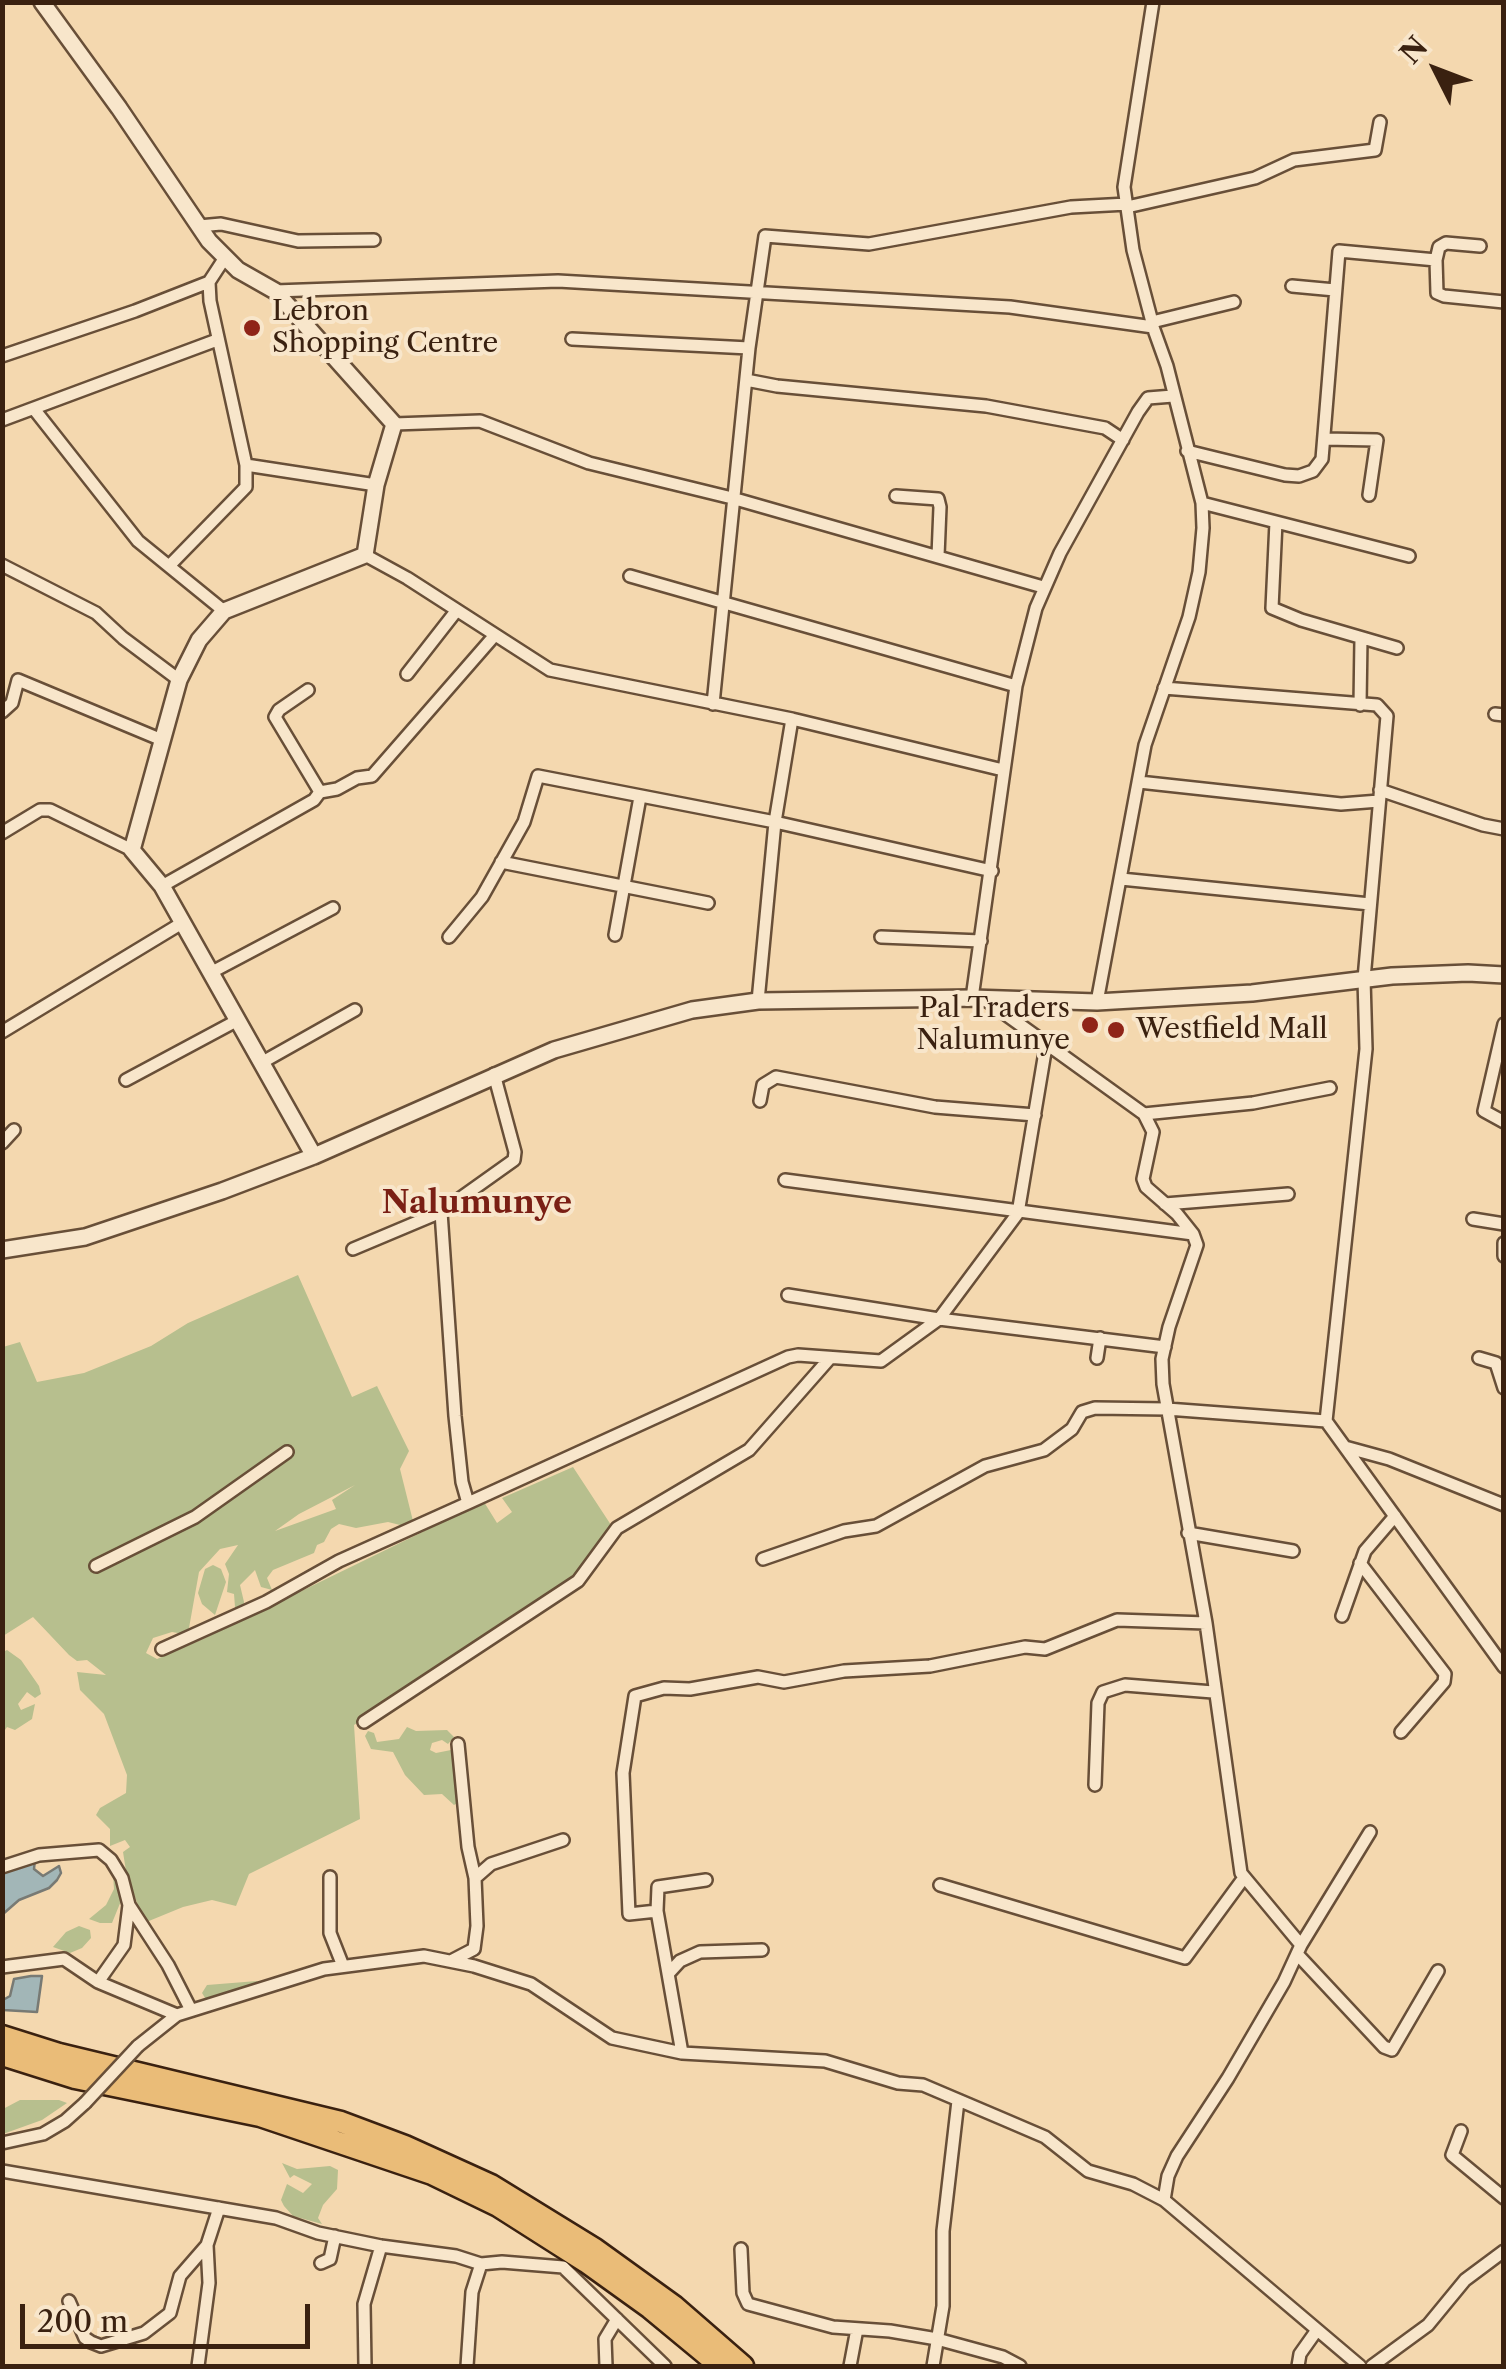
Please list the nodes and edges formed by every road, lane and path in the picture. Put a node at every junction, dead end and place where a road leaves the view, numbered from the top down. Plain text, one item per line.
1 (42, 2) edge
2 (1153, 2) edge
3 (1380, 122) dead end
4 (1127, 206) junction
5 (199, 226) junction
6 (374, 240) dead end
7 (1480, 246) dead end
8 (224, 258) junction
9 (1436, 260) junction
10 (208, 282) junction
11 (1292, 286) dead end
12 (1336, 290) junction
13 (275, 291) junction
14 (757, 292) junction
15 (1234, 302) dead end
16 (1504, 302) edge
17 (572, 339) dead end
18 (217, 340) junction
19 (749, 348) junction
20 (2, 356) edge
21 (746, 380) junction
22 (1173, 396) junction
23 (34, 408) junction
24 (2, 420) edge
25 (394, 424) junction
26 (1123, 440) junction
27 (1324, 440) junction
28 (1187, 451) junction
29 (246, 465) junction
30 (376, 485) junction
31 (1369, 494) dead end
32 (896, 496) dead end
33 (732, 498) junction
34 (1202, 503) junction
35 (1276, 522) junction
36 (365, 555) junction
37 (938, 556) junction
38 (1409, 556) dead end
39 (2, 565) edge
40 (169, 566) junction
41 (630, 576) dead end
42 (1043, 588) junction
43 (721, 604) junction
44 (457, 610) junction
45 (224, 611) junction
46 (494, 634) junction
47 (1360, 638) junction
48 (1397, 648) dead end
49 (408, 674) dead end
50 (179, 680) junction
51 (1016, 686) junction
52 (1164, 688) junction
53 (308, 690) dead end
54 (713, 704) junction
55 (1360, 705) junction
56 (2, 712) edge
57 (792, 719) junction
58 (162, 740) junction
59 (1003, 770) junction
60 (1139, 782) junction
61 (320, 792) junction
62 (1380, 796) junction
63 (640, 797) junction
64 (775, 822) junction
65 (1504, 829) edge
66 (2, 833) edge
67 (132, 850) junction
68 (502, 862) junction
69 (992, 871) junction
70 (1121, 878) junction
71 (162, 886) junction
72 (623, 887) junction
73 (708, 903) dead end
74 (1370, 904) junction
75 (333, 908) dead end
76 (182, 924) junction
77 (615, 935) dead end
78 (449, 936) dead end
79 (880, 938) dead end
80 (981, 941) junction
81 (212, 972) junction
82 (1504, 975) edge
83 (1364, 979) junction
84 (978, 998) junction
85 (758, 1001) junction
86 (1096, 1002) junction
87 (355, 1010) dead end
88 (238, 1020) junction
89 (1504, 1024) edge
90 (2, 1032) edge
91 (1046, 1046) junction
92 (260, 1062) junction
93 (1499, 1071) edge
94 (494, 1074) junction
95 (126, 1080) dead end
96 (1330, 1088) dead end
97 (760, 1101) dead end
98 (1034, 1114) junction
99 (1144, 1114) junction
100 (1504, 1122) edge
101 (14, 1130) dead end
102 (2, 1143) edge
103 (314, 1156) junction
104 (786, 1180) dead end
105 (1288, 1194) dead end
106 (1165, 1204) junction
107 (442, 1212) junction
108 (1018, 1212) junction
109 (1474, 1219) dead end
110 (1504, 1224) edge
111 (1193, 1234) junction
112 (1504, 1243) edge
113 (353, 1249) dead end
114 (2, 1250) edge
115 (1504, 1256) edge
116 (788, 1295) dead end
117 (939, 1319) junction
118 (1100, 1338) junction
119 (1165, 1347) junction
120 (830, 1358) junction
121 (1097, 1358) dead end
122 (1479, 1358) dead end
123 (1504, 1388) edge
124 (1167, 1408) junction
125 (1326, 1421) junction
126 (1344, 1447) junction
127 (287, 1452) dead end
128 (468, 1502) junction
129 (1504, 1505) edge
130 (1395, 1516) junction
131 (1188, 1533) junction
132 (1293, 1551) dead end
133 (763, 1558) dead end
134 (1360, 1563) junction
135 (96, 1566) dead end
136 (1342, 1616) dead end
137 (1206, 1623) junction
138 (162, 1648) dead end
139 (1504, 1667) edge
140 (1213, 1692) junction
141 (364, 1722) dead end
142 (1401, 1732) dead end
143 (458, 1744) dead end
144 (1095, 1785) dead end
145 (1370, 1832) dead end
146 (563, 1840) dead end
147 (2, 1866) edge
148 (330, 1877) dead end
149 (475, 1878) junction
150 (1243, 1878) junction
151 (706, 1880) dead end
152 (940, 1885) dead end
153 (129, 1905) junction
154 (656, 1911) junction
155 (762, 1950) dead end
156 (1299, 1950) junction
157 (450, 1961) junction
158 (343, 1966) junction
159 (2, 1967) edge
160 (1438, 1971) dead end
161 (668, 1974) junction
162 (98, 1982) junction
163 (190, 2010) junction
164 (177, 2015) junction
165 (2, 2036) edge
166 (682, 2054) junction
167 (2, 2055) edge
168 (958, 2102) junction
169 (1461, 2131) dead end
170 (2, 2143) edge
171 (2, 2171) edge
172 (1504, 2198) edge
173 (1164, 2200) junction
174 (220, 2208) junction
175 (335, 2236) junction
176 (208, 2245) junction
177 (382, 2246) junction
178 (741, 2249) dead end
179 (1504, 2251) edge
180 (321, 2262) dead end
181 (481, 2264) junction
182 (68, 2301) dead end
183 (616, 2319) junction
184 (857, 2330) junction
185 (1318, 2330) junction
186 (937, 2340) junction
187 (198, 2366) edge
188 (365, 2366) edge
189 (467, 2366) edge
190 (606, 2366) edge
191 (665, 2366) edge
192 (720, 2366) edge
193 (743, 2366) edge
194 (850, 2366) edge
195 (933, 2366) edge
196 (1020, 2366) edge
197 (1298, 2366) edge
198 (1360, 2366) edge
199 (1372, 2366) edge

1 - 5 street
2 - 4 street
3 - 4 street
4 - 14 street
4 - 15 street
5 - 6 street
5 - 8 street
7 - 9 street
8 - 10 street
8 - 13 street
9 - 12 street
9 - 16 street
10 - 18 street
10 - 20 street
11 - 12 street
12 - 27 street
13 - 14 street
13 - 25 street
14 - 19 street
14 - 22 street
17 - 19 street
18 - 23 street
18 - 29 street
19 - 21 street
21 - 26 street
21 - 33 street
22 - 26 street
22 - 28 street
23 - 24 street
23 - 40 street
25 - 30 street
25 - 33 street
26 - 42 street
27 - 28 street
27 - 31 street
28 - 34 street
29 - 30 street
29 - 40 street
30 - 36 street
32 - 37 street
33 - 37 street
33 - 43 street
34 - 35 street
34 - 52 street
35 - 38 street
35 - 47 street
36 - 44 street
36 - 45 street
37 - 42 street
39 - 50 street
40 - 45 street
41 - 43 street
42 - 51 street
43 - 51 street
43 - 54 street
44 - 46 street
44 - 49 street
45 - 50 street
46 - 54 street
46 - 61 street
47 - 48 street
47 - 55 street
50 - 58 street
51 - 59 street
52 - 55 street
52 - 60 street
53 - 61 street
54 - 57 street
55 - 62 street
56 - 58 street
57 - 59 street
57 - 64 street
58 - 67 street
59 - 69 street
60 - 62 street
60 - 70 street
61 - 71 street
62 - 65 street
62 - 74 street
63 - 64 street
63 - 68 street
63 - 72 street
64 - 69 street
64 - 85 street
66 - 67 street
67 - 71 street
68 - 72 street
68 - 78 street
69 - 80 street
70 - 74 street
70 - 86 street
71 - 76 street
72 - 73 street
72 - 77 street
74 - 83 street
75 - 81 street
76 - 81 street
76 - 90 street
79 - 80 street
80 - 84 street
81 - 88 street
82 - 83 street
83 - 86 street
83 - 125 street
84 - 85 street
84 - 86 street
84 - 91 street
85 - 94 street
87 - 92 street
88 - 92 street
88 - 95 street
89 - 93 street
91 - 98 street
91 - 99 street
92 - 103 street
93 - 100 street
94 - 103 street
94 - 107 street
96 - 99 street
97 - 98 street
98 - 108 street
99 - 106 street
101 - 102 street
103 - 114 street
104 - 108 street
105 - 106 street
106 - 111 street
107 - 113 street
107 - 128 street
108 - 111 street
108 - 117 street
109 - 110 street
111 - 119 street
112 - 115 street
116 - 117 street
117 - 118 street
117 - 120 street
118 - 119 street
118 - 121 street
119 - 124 street
120 - 128 street
120 - 141 street
122 - 123 street
124 - 125 street
124 - 131 street
124 - 133 street
125 - 126 street
126 - 129 street
126 - 130 street
127 - 135 street
128 - 138 street
130 - 134 street
130 - 139 street
131 - 132 street
131 - 137 street
134 - 136 street
134 - 142 street
137 - 140 street
137 - 154 street
140 - 144 street
140 - 150 street
143 - 149 street
145 - 156 street
146 - 149 street
147 - 153 street
148 - 158 street
149 - 157 street
150 - 152 street
150 - 156 street
151 - 154 street
153 - 162 street
153 - 163 street
154 - 161 street
155 - 161 street
156 - 160 street
156 - 173 street
157 - 158 street
157 - 166 street
158 - 163 street
159 - 162 street
161 - 166 street
162 - 164 street
163 - 164 street
164 - 170 street, bridge
165 - 193 highway
166 - 168 street
167 - 192 highway
168 - 173 street
168 - 186 street
169 - 172 street
171 - 174 street
173 - 185 street
174 - 175 street
174 - 176 street
175 - 177 street
175 - 180 street
176 - 182 street
176 - 187 street
177 - 181 street
177 - 188 street
178 - 184 street
179 - 199 street
181 - 183 street
181 - 189 street
183 - 190 street
183 - 191 street
184 - 186 street
184 - 194 street
185 - 197 street
185 - 198 street
186 - 195 street
186 - 196 street

